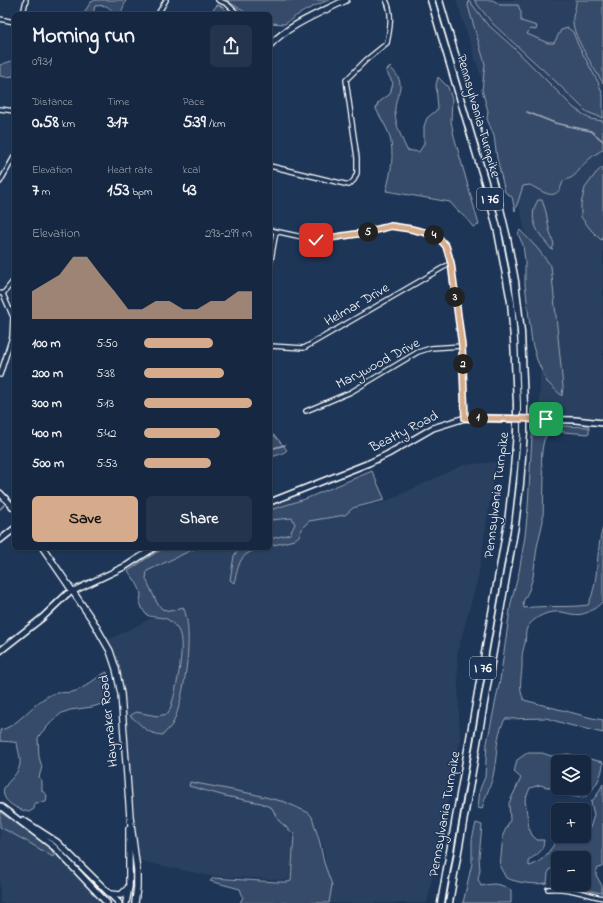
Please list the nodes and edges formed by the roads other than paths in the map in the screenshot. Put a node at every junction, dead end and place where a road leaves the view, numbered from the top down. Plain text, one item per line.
1 (26, 0) edge
2 (166, 0) edge
3 (218, 0) edge
4 (346, 0) edge
5 (386, 0) edge
6 (431, 0) edge
7 (439, 0) edge
8 (23, 12) edge
9 (159, 12) edge
10 (236, 12) edge
11 (0, 19) edge
12 (12, 22) edge
13 (272, 41) edge
14 (0, 109) edge
15 (12, 112) edge
16 (12, 161) edge
17 (272, 166) edge
18 (0, 182) edge
19 (272, 231) edge
20 (276, 232) junction
21 (272, 254) edge
22 (451, 263) junction
23 (12, 282) edge
24 (1, 294) edge
25 (12, 315) edge
26 (12, 336) edge
27 (272, 346) edge
28 (462, 346) junction
29 (0, 375) edge
30 (306, 410) dead end
31 (465, 418) junction
32 (603, 423) edge
33 (0, 494) edge
34 (272, 501) edge
35 (12, 506) edge
36 (12, 531) edge
37 (0, 540) edge
38 (44, 550) edge
39 (151, 550) edge
40 (73, 591) junction
41 (0, 651) edge
42 (0, 806) edge
43 (8, 811) junction
44 (130, 817) junction
45 (129, 886) junction
46 (548, 889) dead end
47 (110, 894) junction
48 (603, 898) edge
49 (108, 903) edge
50 (119, 903) edge
51 (126, 903) edge
52 (135, 903) edge
53 (441, 903) edge
54 (449, 903) edge

1 - 8 street
2 - 9 street
3 - 10 street
4 - 13 main road
5 - 17 street
6 - 53 highway, Pennsylvania Turnpike / I 76, bridge
7 - 54 highway, Pennsylvania Turnpike / I 76, bridge
11 - 12 street
14 - 15 street
16 - 18 street
19 - 20 street
20 - 21 street
20 - 22 street
22 - 27 street, Helmar Drive
22 - 28 street
23 - 24 street
24 - 25 street
26 - 29 street
28 - 30 street, Marywood Drive
28 - 31 street
31 - 32 street, Beatty Road
31 - 34 street, Beatty Road
33 - 35 street
36 - 37 street
38 - 40 main road, Haymaker Road
39 - 40 street
40 - 41 street
40 - 44 main road, Haymaker Road
42 - 43 street
43 - 47 street
43 - 49 street
44 - 45 main road, Haymaker Road
44 - 52 main road, Haymaker Road
45 - 47 main road
45 - 51 main road, Haymaker Road
46 - 48 street
47 - 50 street

